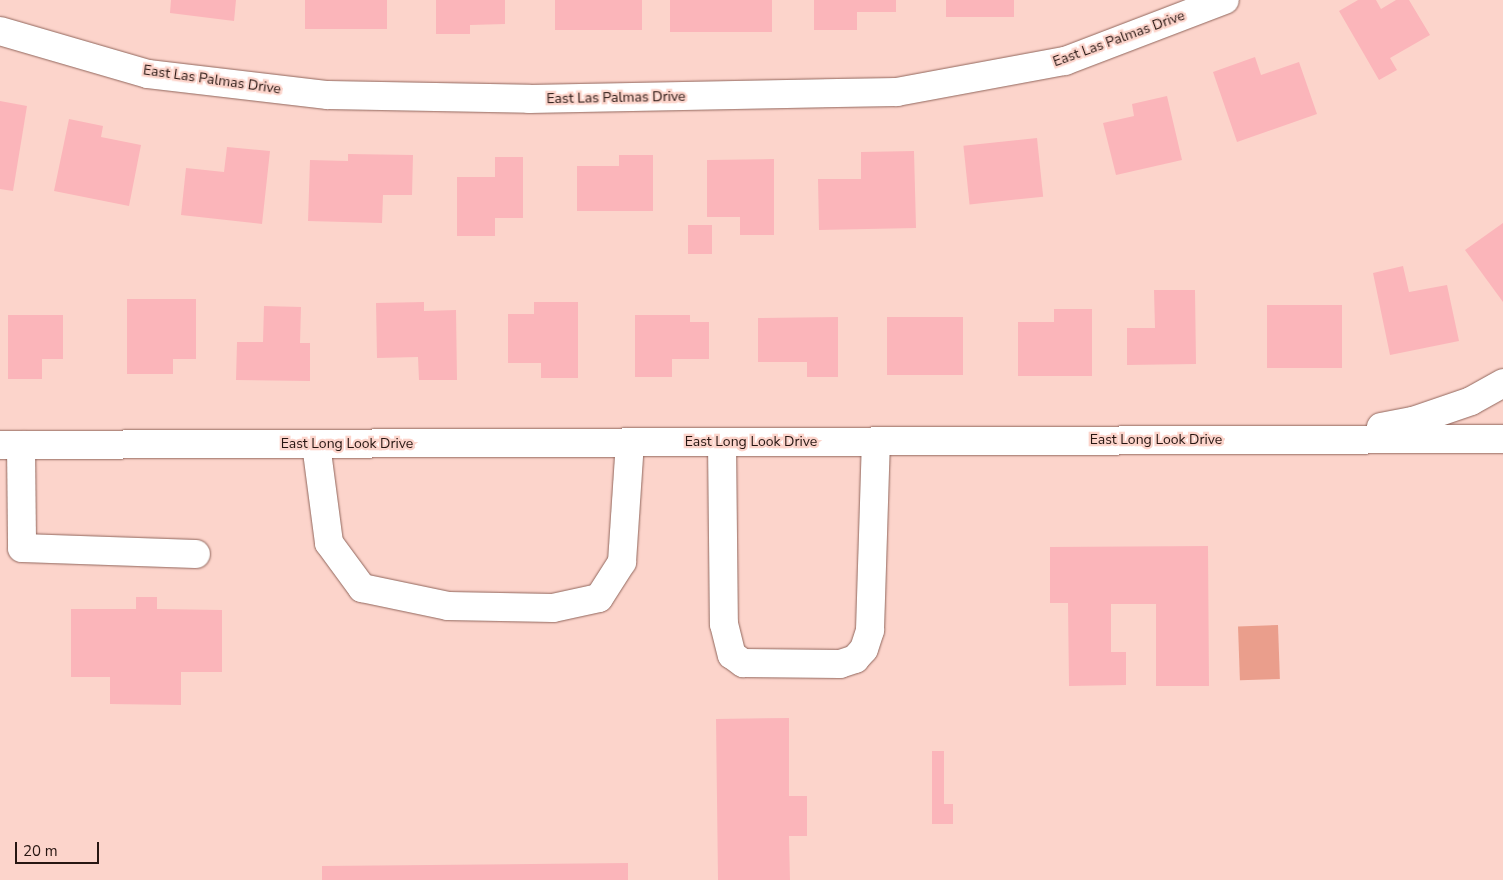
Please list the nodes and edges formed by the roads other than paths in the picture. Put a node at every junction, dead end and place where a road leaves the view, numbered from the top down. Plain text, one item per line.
1 (1225, 0) edge
2 (0, 31) edge
3 (1503, 383) edge
4 (1315, 439) junction
5 (1503, 439) edge
6 (876, 441) junction
7 (630, 442) junction
8 (722, 442) junction
9 (316, 444) junction
10 (10, 445) edge
11 (196, 554) dead end

1 - 2 street, East Las Palmas Drive
3 - 4 street
4 - 5 street, East Long Look Drive
4 - 6 street, East Long Look Drive
6 - 8 street, East Long Look Drive
6 - 8 street
7 - 8 street, East Long Look Drive
7 - 9 street, East Long Look Drive
7 - 9 street
9 - 10 street, East Long Look Drive
10 - 11 street

